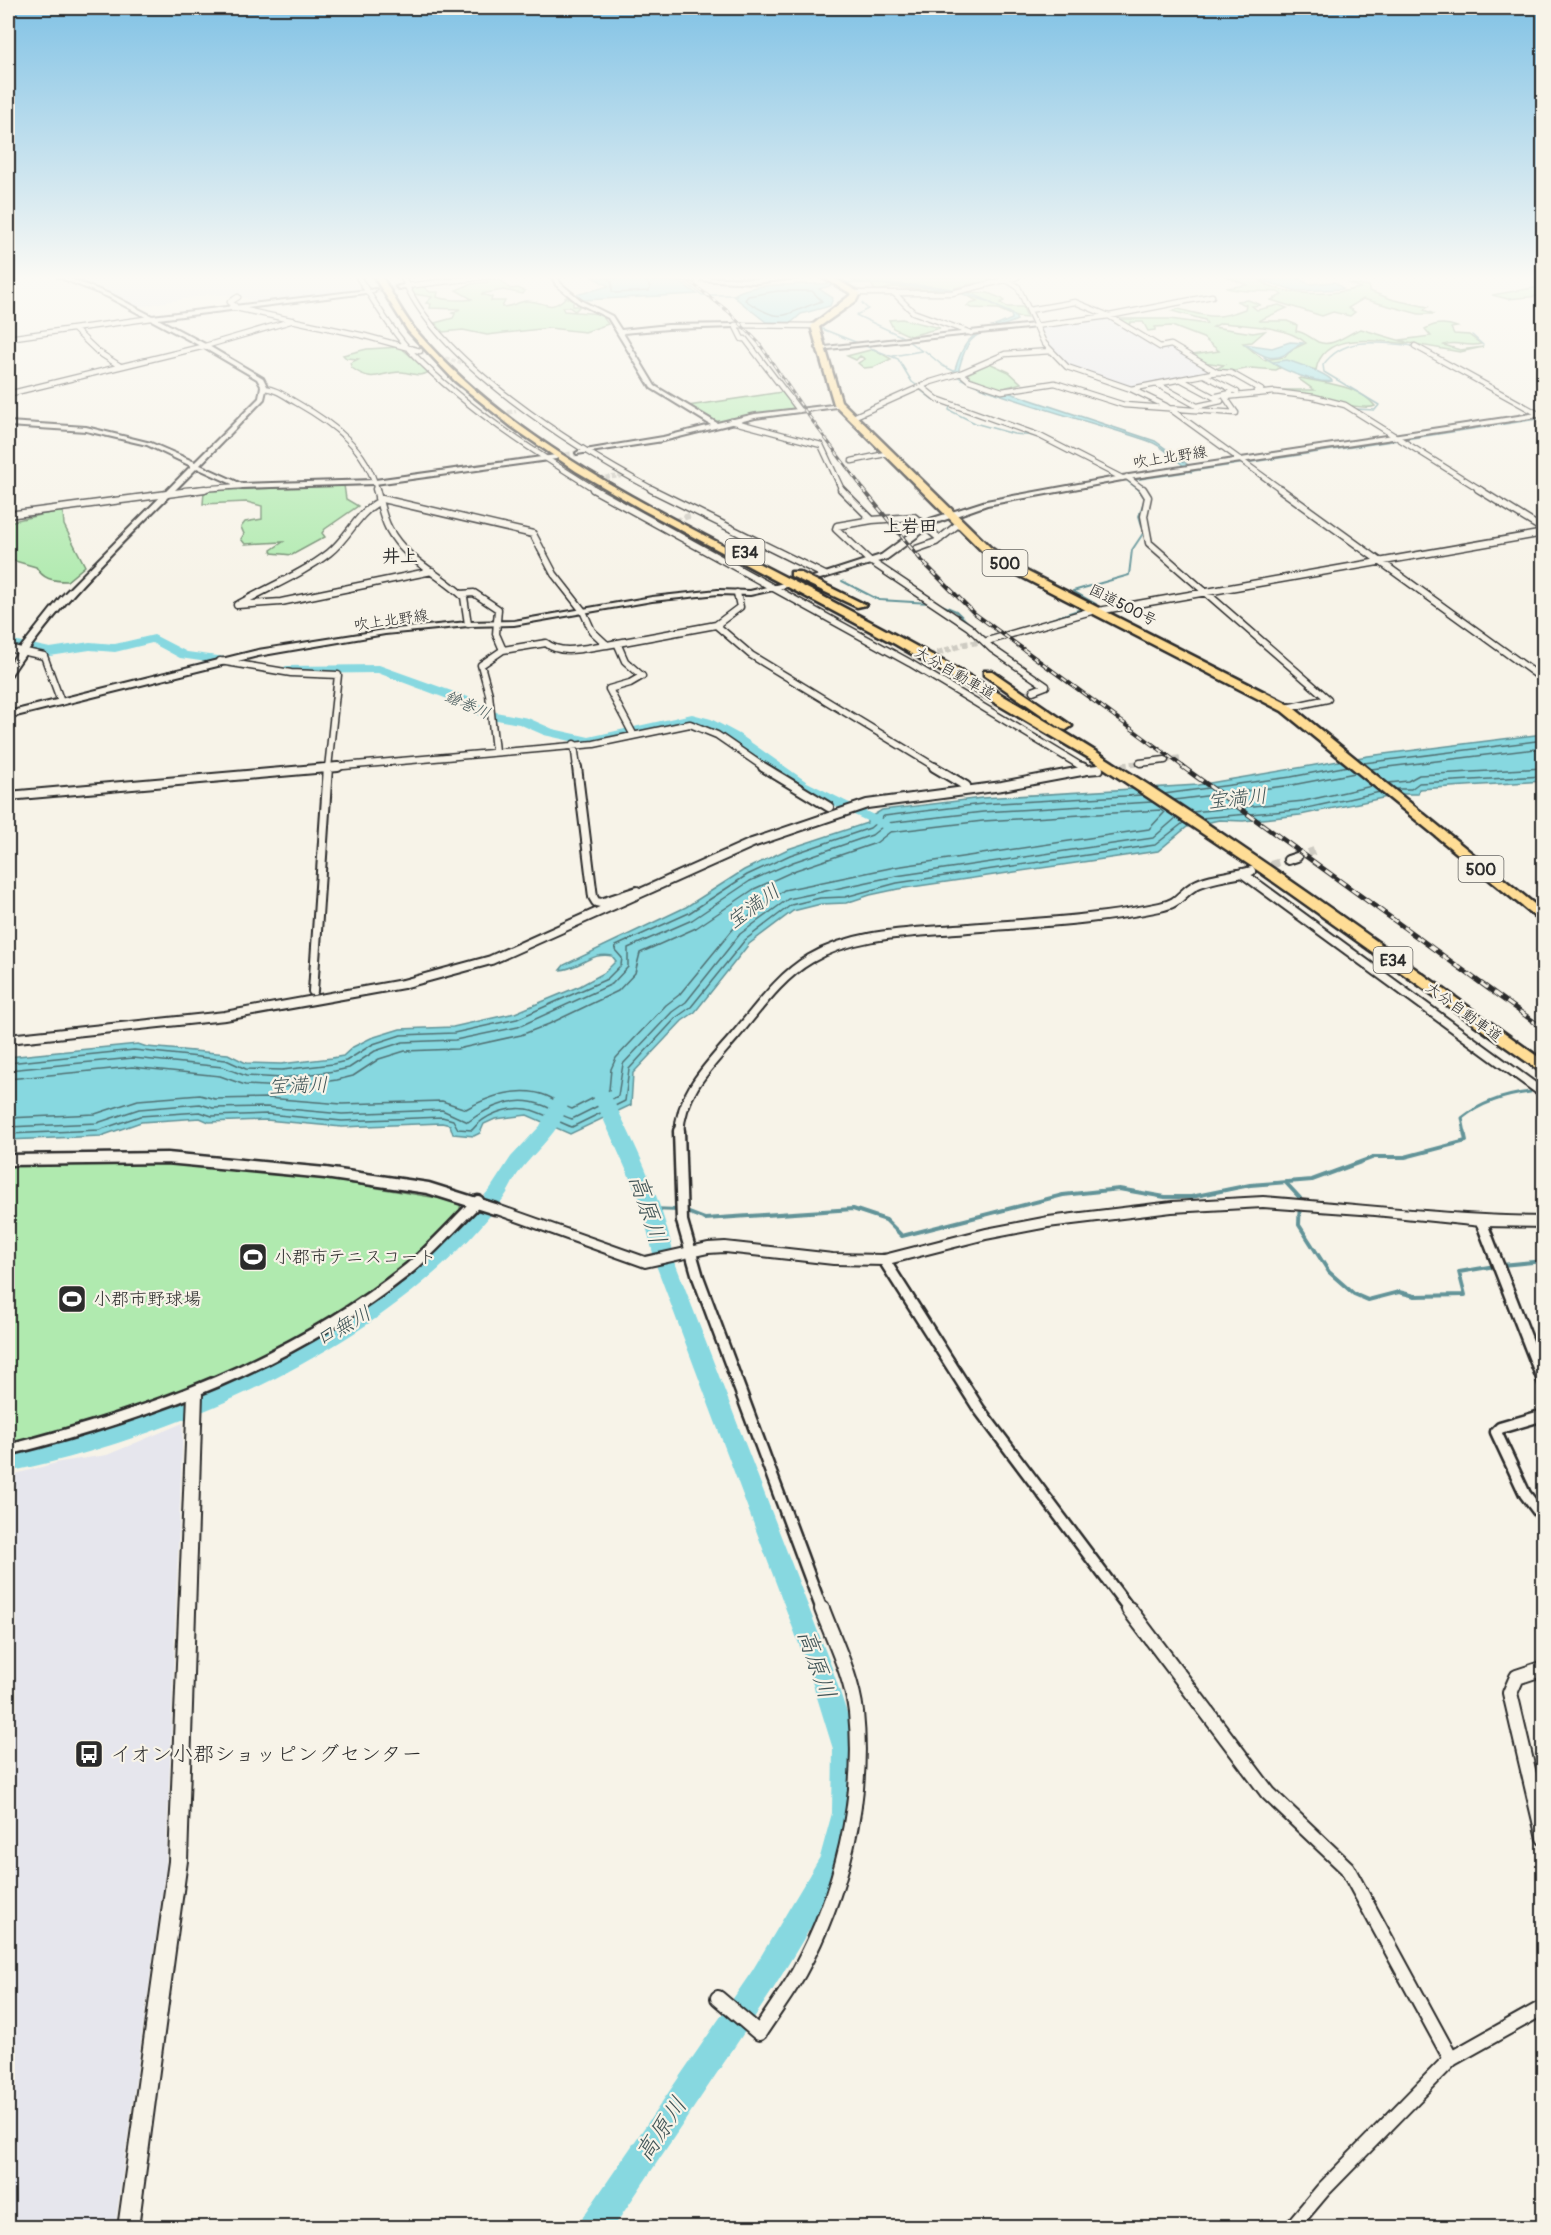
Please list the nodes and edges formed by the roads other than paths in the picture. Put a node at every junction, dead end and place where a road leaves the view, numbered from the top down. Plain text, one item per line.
1 (59, 381) edge
2 (260, 381) edge
3 (443, 381) edge
4 (462, 381) tunnel mouth
5 (473, 381) edge
6 (491, 381) edge
7 (649, 381) edge
8 (777, 381) edge
9 (829, 381) edge
10 (938, 381) edge
11 (973, 381) edge
12 (1107, 381) edge
13 (1173, 381) edge
14 (1183, 381) edge
15 (1217, 381) edge
16 (1246, 381) edge
17 (1480, 381) edge
18 (1157, 384) junction
19 (1121, 386) junction
20 (922, 387) junction
21 (264, 388) junction
22 (1113, 389) dead end
23 (1131, 389) junction
24 (1238, 392) junction
25 (1105, 393) dead end
26 (8, 394) edge
27 (1144, 394) junction
28 (1097, 396) junction
29 (1213, 397) junction
30 (1224, 402) junction
31 (1121, 404) junction
32 (841, 406) junction
33 (1197, 406) junction
34 (1167, 407) junction
35 (526, 410) junction
36 (799, 410) junction
37 (516, 411) tunnel mouth
38 (495, 415) tunnel mouth
39 (1542, 415) edge
40 (486, 416) junction
41 (853, 417) junction
42 (731, 421) junction
43 (8, 424) edge
44 (715, 425) junction
45 (1394, 437) junction
46 (582, 452) junction
47 (890, 453) junction
48 (556, 457) tunnel mouth
49 (546, 458) junction
50 (852, 460) dead end
51 (1241, 460) junction
52 (198, 465) junction
53 (629, 475) junction
54 (622, 476) tunnel mouth
55 (1125, 478) junction
56 (375, 482) junction
57 (241, 486) junction
58 (172, 491) junction
59 (378, 500) junction
60 (699, 513) junction
61 (950, 513) junction
62 (8, 515) edge
63 (691, 515) tunnel mouth
64 (872, 520) junction
65 (924, 526) junction
66 (956, 526) dead end
67 (1544, 532) edge
68 (940, 539) junction
69 (726, 542) junction
70 (916, 549) dead end
71 (872, 562) junction
72 (1382, 562) junction
73 (432, 572) junction
74 (821, 576) joint
75 (784, 585) tunnel mouth
76 (773, 588) junction
77 (1205, 592) junction
78 (737, 593) junction
79 (461, 594) junction
80 (861, 605) dead end
81 (1097, 610) junction
82 (583, 611) junction
83 (468, 624) junction
84 (496, 624) junction
85 (716, 625) junction
86 (987, 641) tunnel mouth
87 (607, 645) junction
88 (618, 645) junction
89 (8, 648) edge
90 (25, 648) junction
91 (503, 650) junction
92 (920, 659) tunnel mouth
93 (220, 661) junction
94 (910, 663) junction
95 (988, 673) dead end
96 (8, 674) edge
97 (1544, 680) edge
98 (1033, 691) dead end
99 (61, 702) junction
100 (992, 704) tunnel mouth
101 (984, 706) junction
102 (1286, 708) junction
103 (8, 714) edge
104 (633, 734) junction
105 (574, 744) junction
106 (495, 751) junction
107 (1103, 751) junction
108 (1165, 760) tunnel mouth
109 (1140, 763) tunnel mouth
110 (328, 767) junction
111 (1099, 769) tunnel mouth
112 (1087, 770) junction
113 (1137, 778) junction
114 (1015, 783) junction
115 (966, 786) junction
116 (8, 796) edge
117 (922, 796) junction
118 (829, 807) dead end
119 (1248, 852) junction
120 (1297, 857) tunnel mouth
121 (1287, 860) tunnel mouth
122 (651, 890) junction
123 (1544, 920) edge
124 (313, 991) dead end
125 (8, 1039) edge
126 (1544, 1055) edge
127 (1544, 1069) edge
128 (1544, 1094) edge
129 (8, 1160) edge
130 (478, 1202) junction
131 (495, 1209) joint
132 (1481, 1221) junction
133 (1544, 1222) edge
134 (689, 1252) junction
135 (884, 1260) junction
136 (1544, 1383) edge
137 (195, 1403) junction
138 (1544, 1415) edge
139 (8, 1450) edge
140 (1544, 1519) edge
141 (1544, 1668) edge
142 (1544, 1838) edge
143 (721, 2000) dead end
144 (1544, 2007) edge
145 (1451, 2059) junction
146 (128, 2228) edge
147 (1291, 2228) edge

1 - 26 street
2 - 21 street
3 - 40 street
4 - 113 highway, 大分自動車道 / E34
5 - 69 highway, 大分自動車道 / E34
6 - 35 street
7 - 44 street
8 - 36 street
9 - 32 highway, 国道500号 / 500
10 - 20 street
11 - 28 street
12 - 19 street
13 - 18 street
14 - 29 street
15 - 24 street
16 - 24 street
17 - 39 street
18 - 23 street
18 - 33 street
19 - 22 street
19 - 23 street
20 - 41 street
20 - 55 street
21 - 52 street
21 - 56 street
23 - 27 street
24 - 29 street
25 - 28 street
27 - 31 street
27 - 34 street
28 - 31 street
29 - 30 street
30 - 33 street
30 - 34 street
30 - 45 street
31 - 34 street
32 - 36 street
32 - 41 highway, 国道500号 / 500
33 - 34 street
34 - 51 street
35 - 37 street
35 - 46 street
36 - 42 street
38 - 40 street
39 - 45 street, 吹上北野線
40 - 49 street
41 - 47 highway, 国道500号 / 500
42 - 44 street
42 - 64 street
43 - 52 street
44 - 46 street
45 - 51 street, 吹上北野線
45 - 67 street
46 - 53 street
47 - 50 street
47 - 61 highway, 国道500号 / 500
48 - 49 street
49 - 56 street
49 - 76 street
51 - 55 street, 吹上北野線
51 - 72 street
52 - 57 street
52 - 58 street
53 - 54 street
53 - 60 street
55 - 61 street, 吹上北野線
55 - 77 street
56 - 57 street
56 - 59 street
57 - 58 street
58 - 62 street
58 - 90 street
59 - 73 street
59 - 73 street
59 - 82 street
60 - 63 street
60 - 74 street
61 - 65 street, 吹上北野線
61 - 81 highway, 国道500号 / 500
64 - 65 street
64 - 71 street
65 - 68 street
65 - 71 street, 吹上北野線
66 - 68 street
67 - 72 street
68 - 70 street
69 - 80 highway
69 - 107 highway, 大分自動車道 / E34
71 - 74 street, 吹上北野線
71 - 98 street
72 - 77 street
72 - 97 street
73 - 79 street
75 - 76 street, 吹上北野線
76 - 78 street, 吹上北野線
76 - 94 street
77 - 81 street
77 - 102 street
78 - 82 street, 吹上北野線
78 - 85 street
79 - 83 street
79 - 84 street
81 - 86 street
81 - 102 highway, 国道500号 / 500
82 - 84 street, 吹上北野線
82 - 87 street
83 - 84 street, 吹上北野線
83 - 93 street, 吹上北野線
84 - 91 street
85 - 88 street
85 - 115 street
87 - 88 street
87 - 91 street
88 - 104 street
89 - 90 street
90 - 96 street
90 - 99 street
91 - 106 street
92 - 94 street
93 - 99 street, 吹上北野線
93 - 110 street
94 - 101 street
95 - 107 highway
99 - 103 street, 吹上北野線
100 - 101 street
101 - 112 street
102 - 123 highway, 国道500号 / 500
104 - 105 street
104 - 118 street
105 - 106 street
105 - 122 street
106 - 110 street
107 - 113 highway, 大分自動車道 / E34
108 - 109 street
110 - 116 street
110 - 124 street
111 - 112 street
112 - 114 street
113 - 119 highway, 大分自動車道 / E34
114 - 115 street
114 - 117 street
115 - 117 street
117 - 122 street
119 - 126 highway, 大分自動車道 / E34
119 - 127 highway, 大分自動車道 / E34
120 - 121 street
122 - 125 street
128 - 134 street
129 - 130 street
130 - 131 street
130 - 137 street
131 - 134 street
132 - 133 street
132 - 135 street
132 - 136 street
134 - 135 street
134 - 143 street
135 - 145 street
137 - 139 street
137 - 146 street
138 - 140 street
141 - 142 street
144 - 145 street
145 - 147 street

